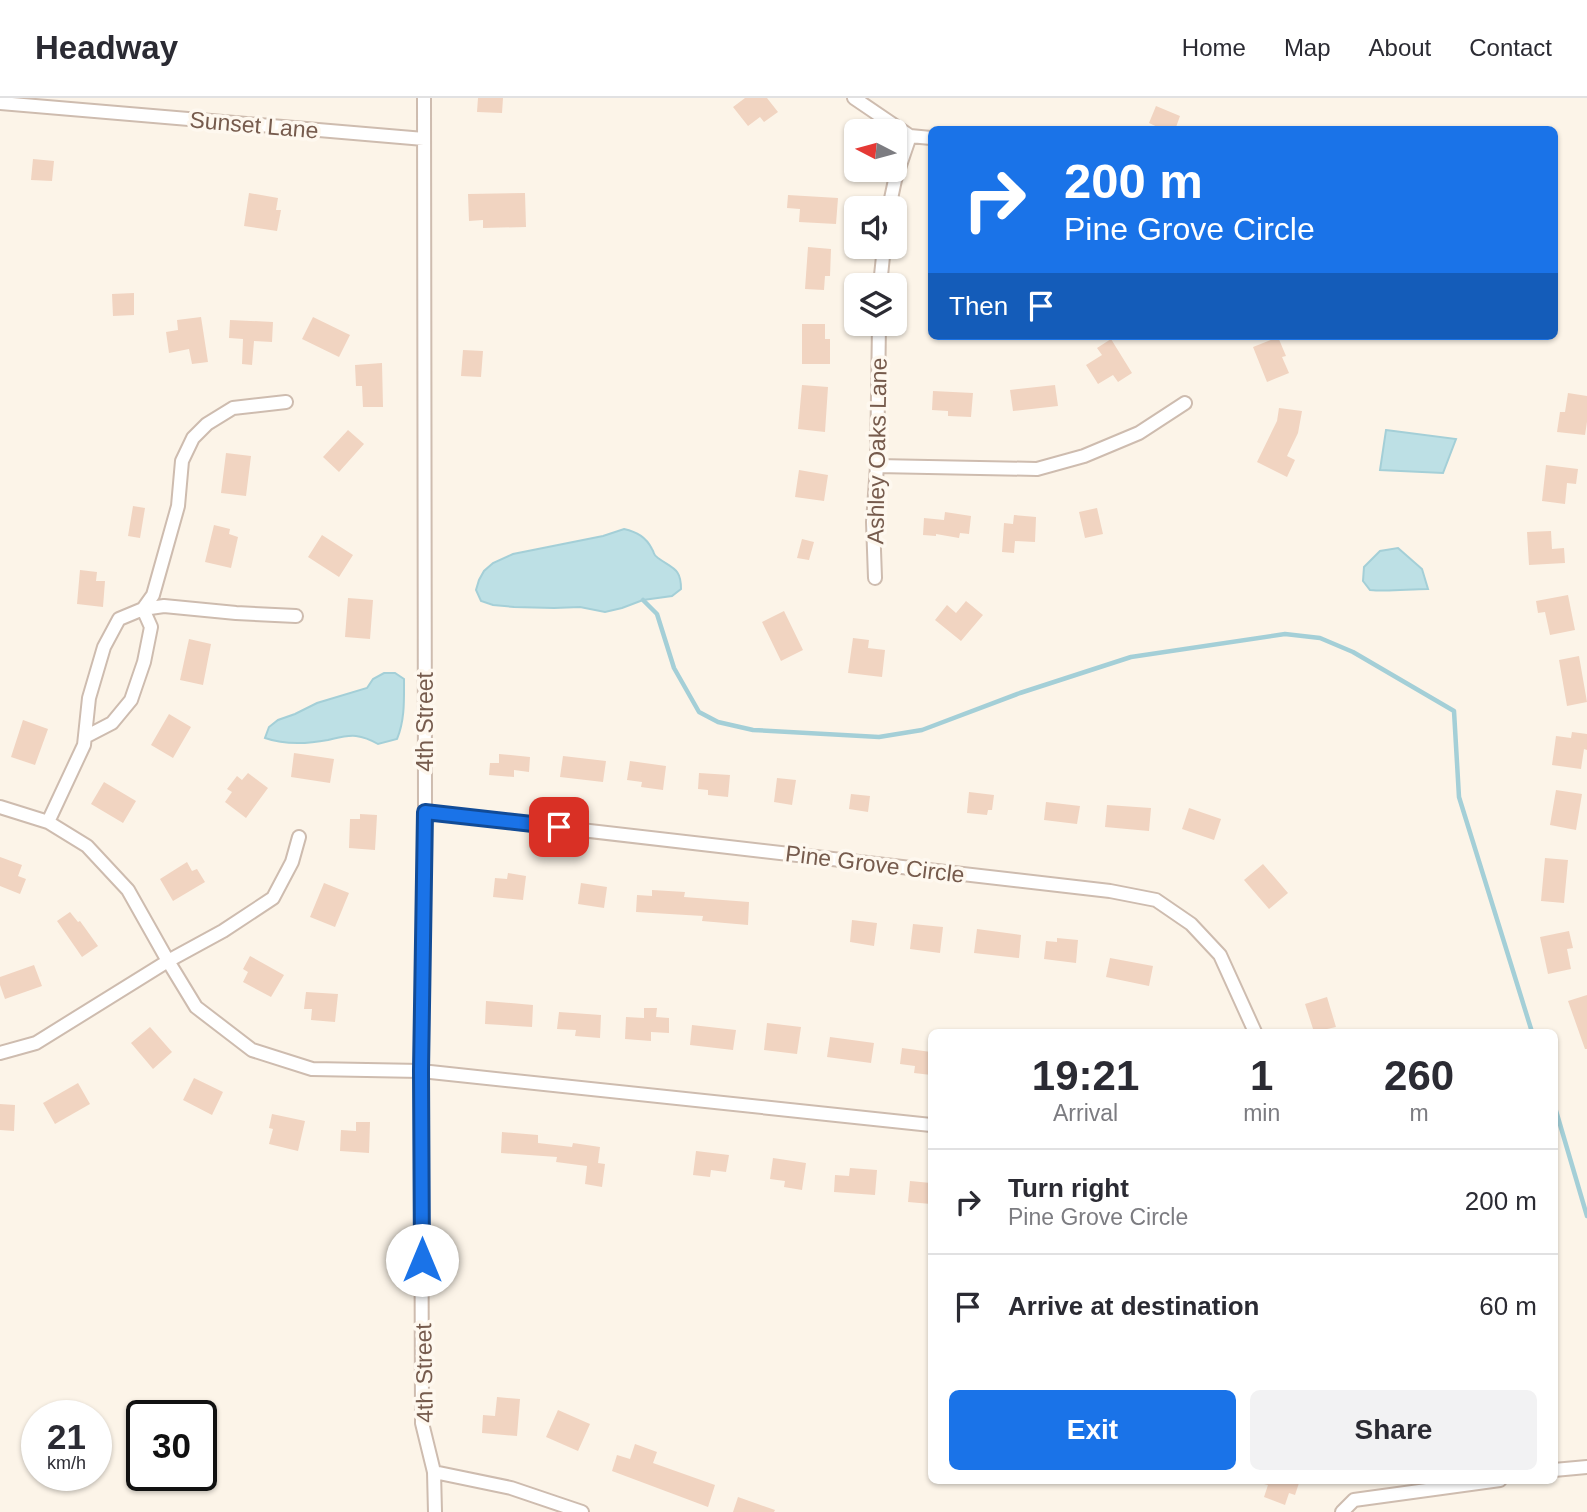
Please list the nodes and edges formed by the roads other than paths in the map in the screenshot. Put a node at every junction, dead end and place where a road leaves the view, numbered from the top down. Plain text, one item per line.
1 (424, 98) edge
2 (854, 98) edge
3 (0, 103) edge
4 (911, 136) junction
5 (928, 138) edge
6 (424, 139) junction
7 (892, 196) edge
8 (880, 336) edge
9 (286, 402) dead end
10 (1185, 403) dead end
11 (877, 466) junction
12 (875, 578) dead end
13 (143, 609) junction
14 (296, 616) dead end
15 (85, 737) junction
16 (0, 807) edge
17 (425, 812) junction
18 (48, 822) junction
19 (299, 837) dead end
20 (168, 961) junction
21 (1254, 1029) edge
22 (0, 1054) edge
23 (421, 1071) junction
24 (928, 1125) edge
25 (1587, 1467) edge
26 (1558, 1470) edge
27 (434, 1472) junction
28 (1471, 1484) edge
29 (435, 1512) edge
30 (582, 1512) edge
31 (1342, 1512) edge

1 - 6 street, 4th Street
2 - 4 street
3 - 6 street, Sunset Lane
4 - 5 street
4 - 7 street
6 - 17 street, 4th Street
8 - 11 street, Ashley Oaks Lane
9 - 13 street
10 - 11 street
11 - 12 street, Ashley Oaks Lane
13 - 14 street
13 - 15 street
13 - 15 street
15 - 18 street
16 - 18 street
17 - 21 street, Pine Grove Circle
17 - 23 street, 4th Street
18 - 20 street
19 - 20 street
20 - 22 street
20 - 23 street
23 - 24 street
23 - 27 street, 4th Street
25 - 26 street
27 - 29 street, 4th Street
27 - 30 street
28 - 31 street

